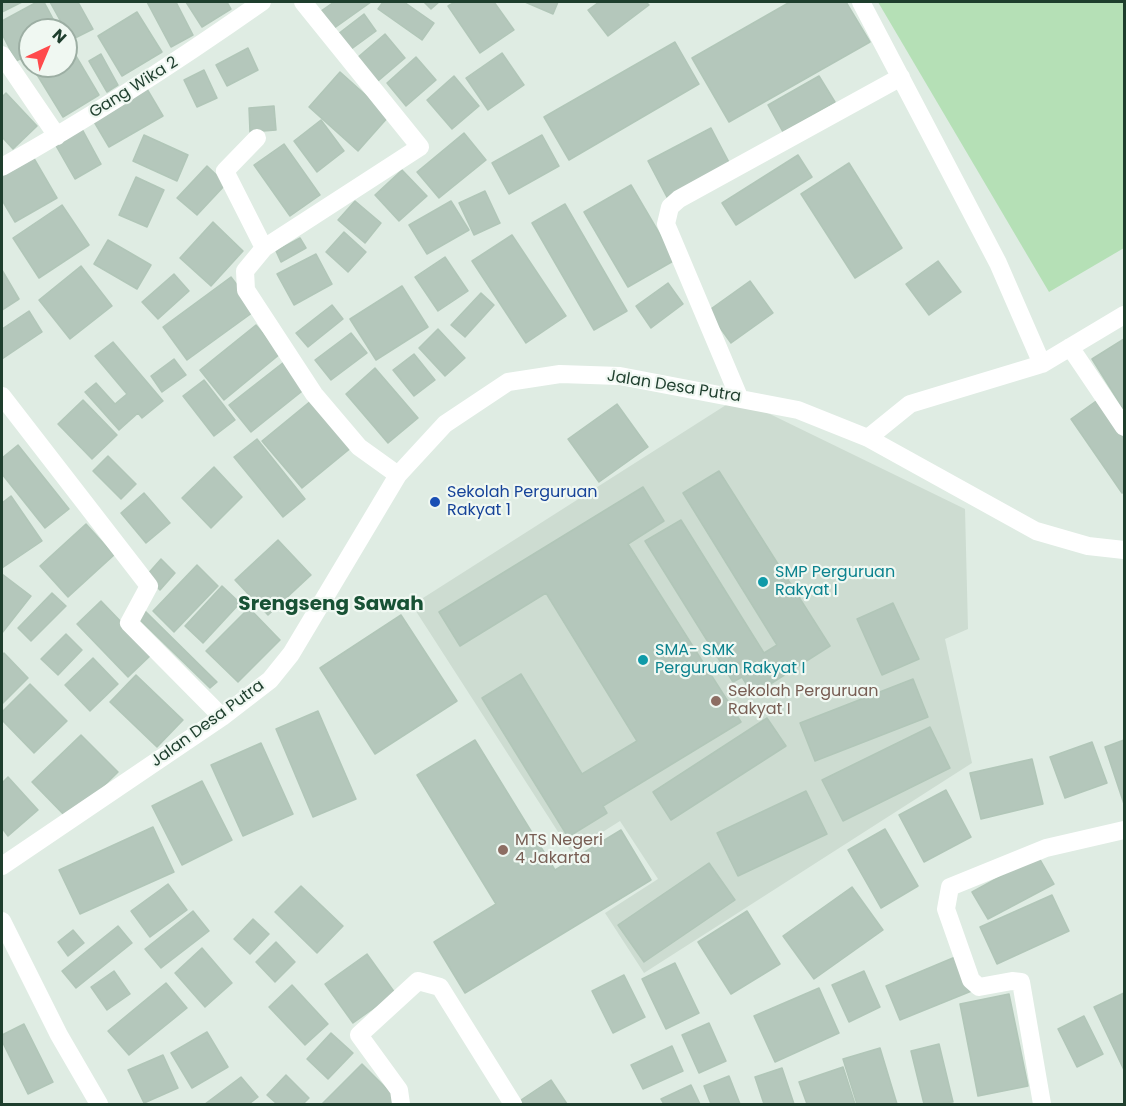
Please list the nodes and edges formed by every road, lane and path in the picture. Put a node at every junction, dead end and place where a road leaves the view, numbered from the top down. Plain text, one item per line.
1 (262, 2) edge
2 (303, 2) edge
3 (861, 2) edge
4 (2, 55) edge
5 (901, 77) junction
6 (57, 136) junction
7 (256, 138) dead end
8 (2, 167) edge
9 (264, 248) junction
10 (1125, 315) edge
11 (1070, 347) junction
12 (1042, 364) junction
13 (2, 396) edge
14 (739, 397) junction
15 (1125, 427) edge
16 (868, 438) junction
17 (398, 475) junction
18 (1125, 550) edge
19 (222, 717) junction
20 (1125, 830) edge
21 (2, 866) edge
22 (2, 921) edge
23 (99, 1104) edge
24 (401, 1104) edge
25 (513, 1104) edge
26 (1042, 1104) edge

1 - 6 street, Gang Wika 2
2 - 9 street
3 - 5 street
4 - 6 street
5 - 12 street
5 - 14 street
6 - 8 street, Gang Wika 2
7 - 9 street
9 - 17 street
10 - 11 street
11 - 12 street
11 - 15 street
12 - 16 street
13 - 19 street
14 - 16 street, Jalan Desa Putra
14 - 17 street, Jalan Desa Putra
16 - 18 street, Jalan Desa Putra
17 - 19 street, Jalan Desa Putra
19 - 21 street, Jalan Desa Putra
20 - 26 street
22 - 23 street
24 - 25 street

